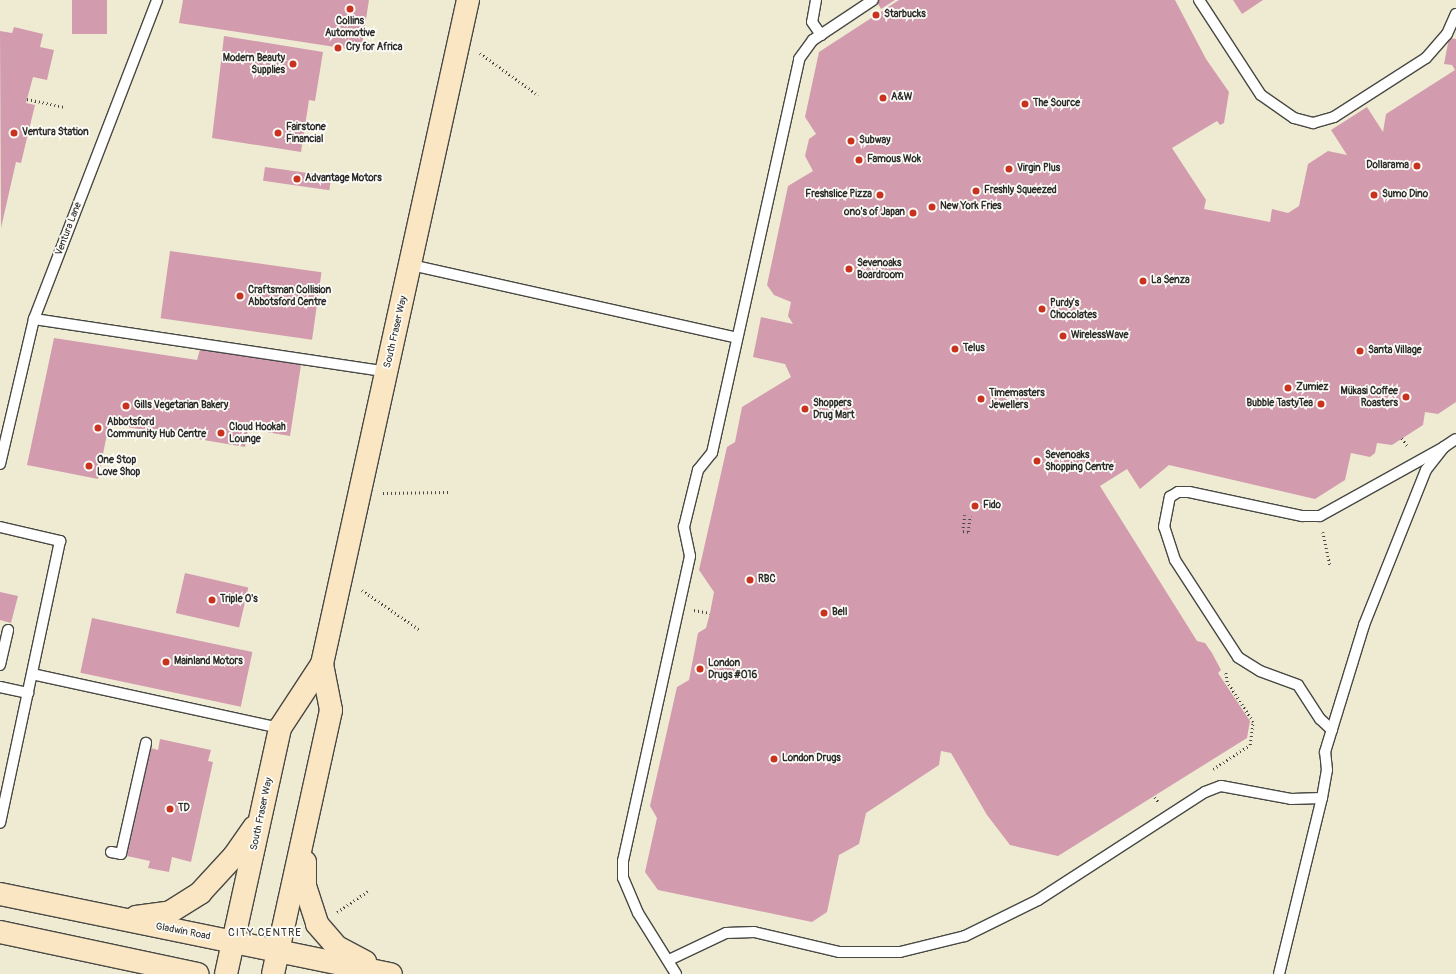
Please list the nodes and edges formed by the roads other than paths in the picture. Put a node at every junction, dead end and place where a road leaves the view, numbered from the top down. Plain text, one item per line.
1 (157, 0) edge
2 (468, 0) edge
3 (816, 0) edge
4 (873, 0) edge
5 (1199, 0) edge
6 (1456, 14) edge
7 (821, 35) junction
8 (411, 265) junction
9 (34, 319) junction
10 (737, 338) junction
11 (388, 372) junction
12 (1456, 439) edge
13 (1444, 447) junction
14 (0, 464) edge
15 (0, 527) edge
16 (8, 630) dead end
17 (322, 664) junction
18 (0, 665) edge
19 (32, 674) junction
20 (0, 687) edge
21 (28, 693) junction
22 (280, 728) junction
23 (1332, 730) junction
24 (146, 742) dead end
25 (1322, 798) junction
26 (261, 816) junction
27 (0, 823) edge
28 (306, 823) junction
29 (111, 852) dead end
30 (0, 894) edge
31 (120, 919) junction
32 (0, 932) edge
33 (233, 942) junction
34 (278, 951) junction
35 (100, 953) junction
36 (670, 960) junction
37 (387, 973) edge
38 (154, 974) edge
39 (198, 974) edge
40 (226, 974) edge
41 (273, 974) edge
42 (676, 974) edge
43 (1279, 974) edge

1 - 9 lane, Ventura Lane
2 - 8 main road, South Fraser Way
3 - 7 lane
4 - 7 lane
5 - 6 lane
7 - 10 lane
8 - 10 lane
8 - 11 main road, South Fraser Way
9 - 11 lane
9 - 14 lane, Ventura Lane
10 - 36 lane
11 - 17 main road, South Fraser Way
12 - 13 lane
13 - 23 lane
13 - 23 lane
15 - 19 lane
16 - 18 lane
17 - 22 main road, South Fraser Way
17 - 28 main road, South Fraser Way
19 - 21 lane
19 - 22 lane
20 - 21 lane
21 - 27 lane
22 - 26 main road, South Fraser Way
23 - 25 lane
24 - 29 lane
25 - 36 lane
25 - 43 lane
26 - 31 main road
26 - 33 main road, South Fraser Way
28 - 34 main road, South Fraser Way
28 - 37 main road
30 - 31 main road, Gladwin Road
31 - 33 main road, Gladwin Road
32 - 35 main road
33 - 34 main road, Gladwin Road
33 - 40 main road, South Fraser Way
34 - 37 main road, Gladwin Road
34 - 41 main road, South Fraser Way
35 - 38 main road
35 - 39 main road
36 - 42 lane

